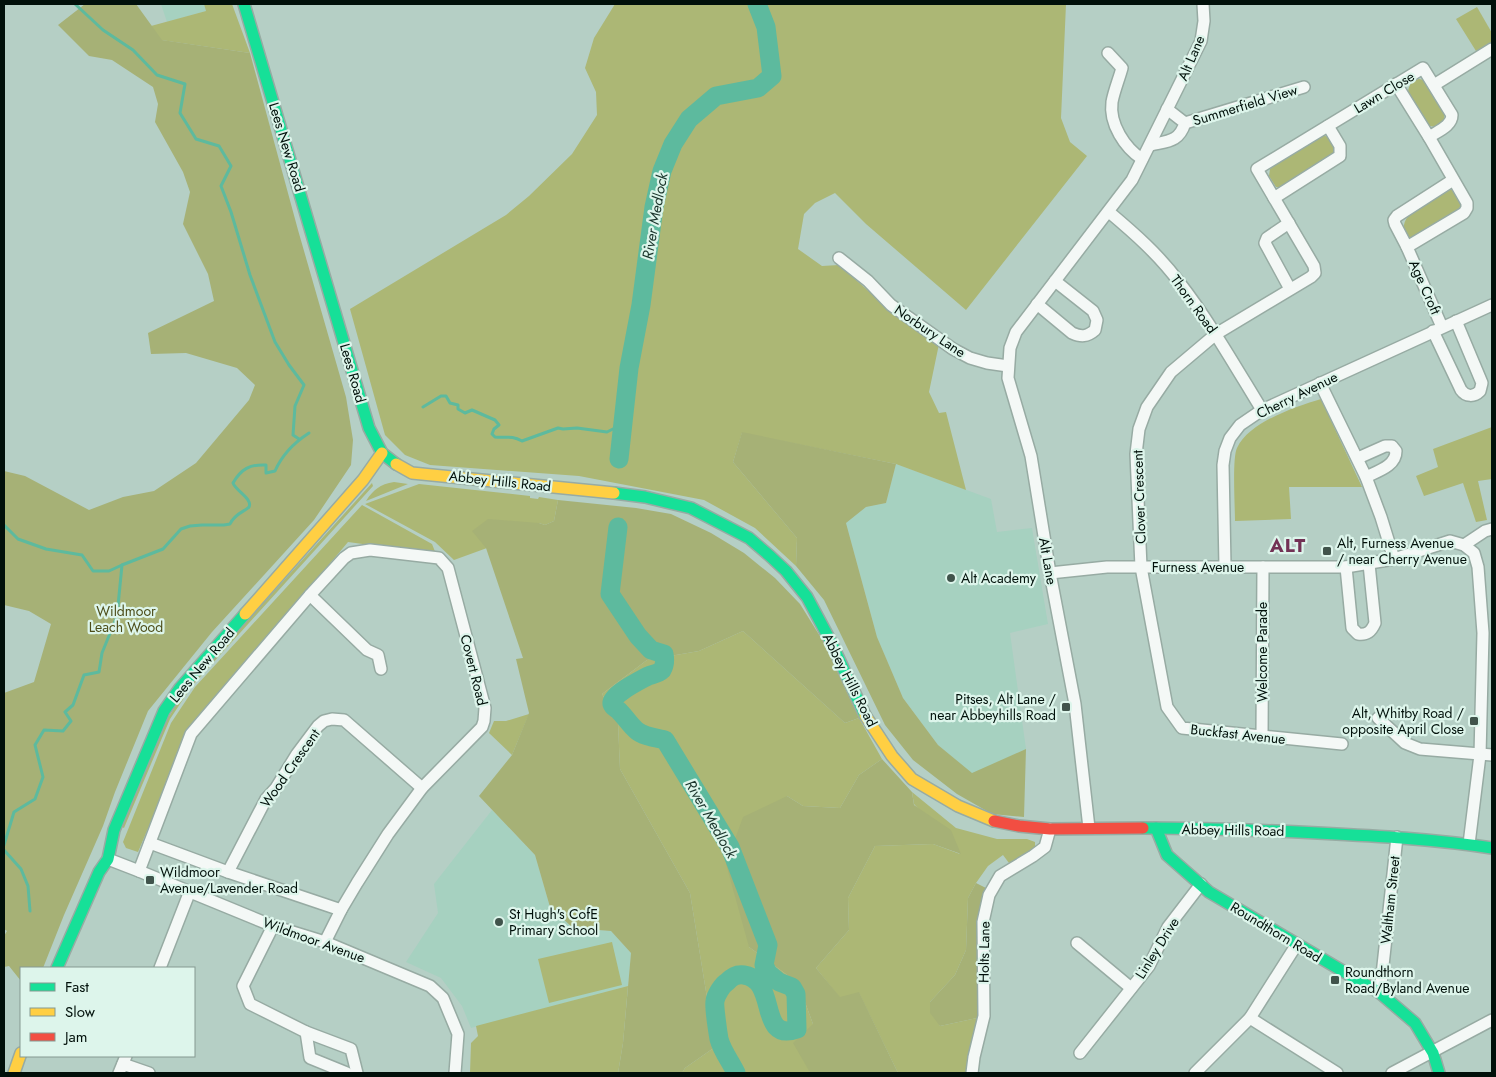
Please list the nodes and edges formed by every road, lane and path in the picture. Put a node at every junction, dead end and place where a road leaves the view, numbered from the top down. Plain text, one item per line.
1 (244, 4) edge
2 (1203, 4) edge
3 (1492, 49) edge
4 (1108, 53) dead end
5 (1396, 84) junction
6 (1434, 85) junction
7 (1304, 87) dead end
8 (1167, 109) junction
9 (1185, 123) junction
10 (1328, 126) junction
11 (1429, 137) junction
12 (1151, 144) junction
13 (1142, 159) junction
14 (1453, 180) junction
15 (1274, 198) junction
16 (1109, 212) junction
17 (1289, 223) junction
18 (1408, 247) junction
19 (839, 258) dead end
20 (1055, 281) junction
21 (1290, 289) junction
22 (330, 291) joint
23 (1037, 304) junction
24 (1492, 305) edge
25 (1456, 321) junction
26 (1438, 329) junction
27 (1216, 334) junction
28 (1008, 366) junction
29 (1320, 383) junction
30 (1262, 410) junction
31 (382, 453) junction
32 (1358, 458) junction
33 (1366, 477) junction
34 (1492, 529) edge
35 (1464, 545) junction
36 (1394, 559) junction
37 (1369, 564) junction
38 (1225, 566) junction
39 (1142, 567) junction
40 (1263, 567) junction
41 (1346, 567) junction
42 (1050, 573) junction
43 (310, 595) junction
44 (1488, 634) edge
45 (382, 669) dead end
46 (1378, 718) dead end
47 (1262, 736) junction
48 (1342, 744) dead end
49 (1480, 755) junction
50 (1492, 756) edge
51 (422, 788) junction
52 (1089, 828) junction
53 (1156, 828) junction
54 (1050, 829) junction
55 (1397, 837) junction
56 (150, 843) junction
57 (1469, 844) junction
58 (1492, 848) edge
59 (108, 859) junction
60 (139, 870) junction
61 (228, 872) junction
62 (1201, 884) junction
63 (190, 891) junction
64 (341, 910) junction
65 (273, 926) junction
66 (325, 942) junction
67 (1077, 943) dead end
68 (1297, 944) junction
69 (58, 967) edge
70 (160, 967) edge
71 (1131, 988) junction
72 (1380, 993) junction
73 (1250, 1018) junction
74 (1492, 1020) edge
75 (306, 1032) junction
76 (1080, 1053) dead end
77 (1433, 1053) junction
78 (20, 1056) edge
79 (123, 1064) edge
80 (14, 1073) edge
81 (149, 1073) edge
82 (347, 1073) edge
83 (356, 1073) edge
84 (455, 1073) edge
85 (972, 1073) edge
86 (1195, 1073) edge
87 (1337, 1073) edge
88 (1392, 1073) edge
89 (1439, 1073) edge

1 - 22 main road, Lees New Road
2 - 8 street, Alt Lane
3 - 6 street
4 - 13 street
5 - 6 street, Lawn Close
5 - 10 street, Lawn Close
5 - 11 street, Age Croft
6 - 11 street
7 - 9 street, Summerfield View
8 - 9 street
8 - 12 street, Alt Lane
9 - 12 street
10 - 15 street
10 - 15 street, Lawn Close
11 - 14 street, Age Croft
12 - 13 street, Alt Lane
13 - 16 street, Alt Lane
14 - 18 street, Age Croft
14 - 18 street, Age Croft
15 - 17 street, Lawn Close
16 - 20 street, Alt Lane
16 - 27 street, Thorn Road
17 - 21 street
17 - 21 street, Lawn Close
18 - 26 street, Age Croft
19 - 28 street, Norbury Lane
20 - 23 street, Alt Lane
20 - 23 street
21 - 27 street, Clover Crescent
22 - 31 main road, Lees Road
23 - 28 street, Alt Lane
24 - 25 street, Cherry Avenue
25 - 26 street, Cherry Avenue
25 - 26 street
26 - 29 street, Cherry Avenue
27 - 30 street, Thorn Road
27 - 39 street, Clover Crescent
28 - 42 street, Alt Lane
29 - 30 street, Cherry Avenue
29 - 32 street
30 - 38 street, Cherry Avenue
31 - 54 main road, Abbey Hills Road
31 - 59 main road, Lees New Road
32 - 33 street
32 - 33 street
33 - 36 street
34 - 35 street
35 - 36 street, Furness Avenue
35 - 44 street
36 - 37 street, Furness Avenue
37 - 41 street, Furness Avenue
37 - 41 street
38 - 39 street, Furness Avenue
38 - 40 street, Furness Avenue
39 - 42 street, Furness Avenue
39 - 47 street, Buckfast Avenue
40 - 41 street, Furness Avenue
40 - 47 street, Welcome Parade
42 - 52 street, Alt Lane
43 - 45 street
43 - 51 street, Covert Road
43 - 56 street, Covert Road
44 - 49 street
46 - 49 street
47 - 48 street, Buckfast Avenue
49 - 50 street
49 - 57 street
51 - 61 street, Wood Crescent
51 - 64 street, Covert Road
52 - 53 main road, Abbey Hills Road
52 - 54 main road, Abbey Hills Road
53 - 55 main road, Abbey Hills Road
53 - 62 main road, Roundthorn Road
54 - 85 street, Holts Lane
55 - 57 main road, Abbey Hills Road
55 - 72 street, Waltham Street
56 - 60 street, Covert Road
56 - 61 street
57 - 58 main road, Abbey Hills Road
59 - 60 street, Wildmoor Avenue
59 - 69 main road, Lees New Road
60 - 63 street, Wildmoor Avenue
61 - 64 street
62 - 68 main road, Roundthorn Road
62 - 71 street, Linley Drive
63 - 65 street, Wildmoor Avenue
63 - 70 street
64 - 66 street, Covert Road
65 - 66 street, Wildmoor Avenue
65 - 75 street
66 - 84 street, Wildmoor Avenue
67 - 71 street, Linley Drive
68 - 72 main road, Roundthorn Road
68 - 73 street
71 - 76 street, Linley Drive
72 - 77 main road, Roundthorn Road
73 - 86 street
73 - 87 street
74 - 77 street
75 - 82 street
75 - 83 street
77 - 88 street
77 - 89 main road, Roundthorn Road
78 - 80 main road
79 - 81 street

